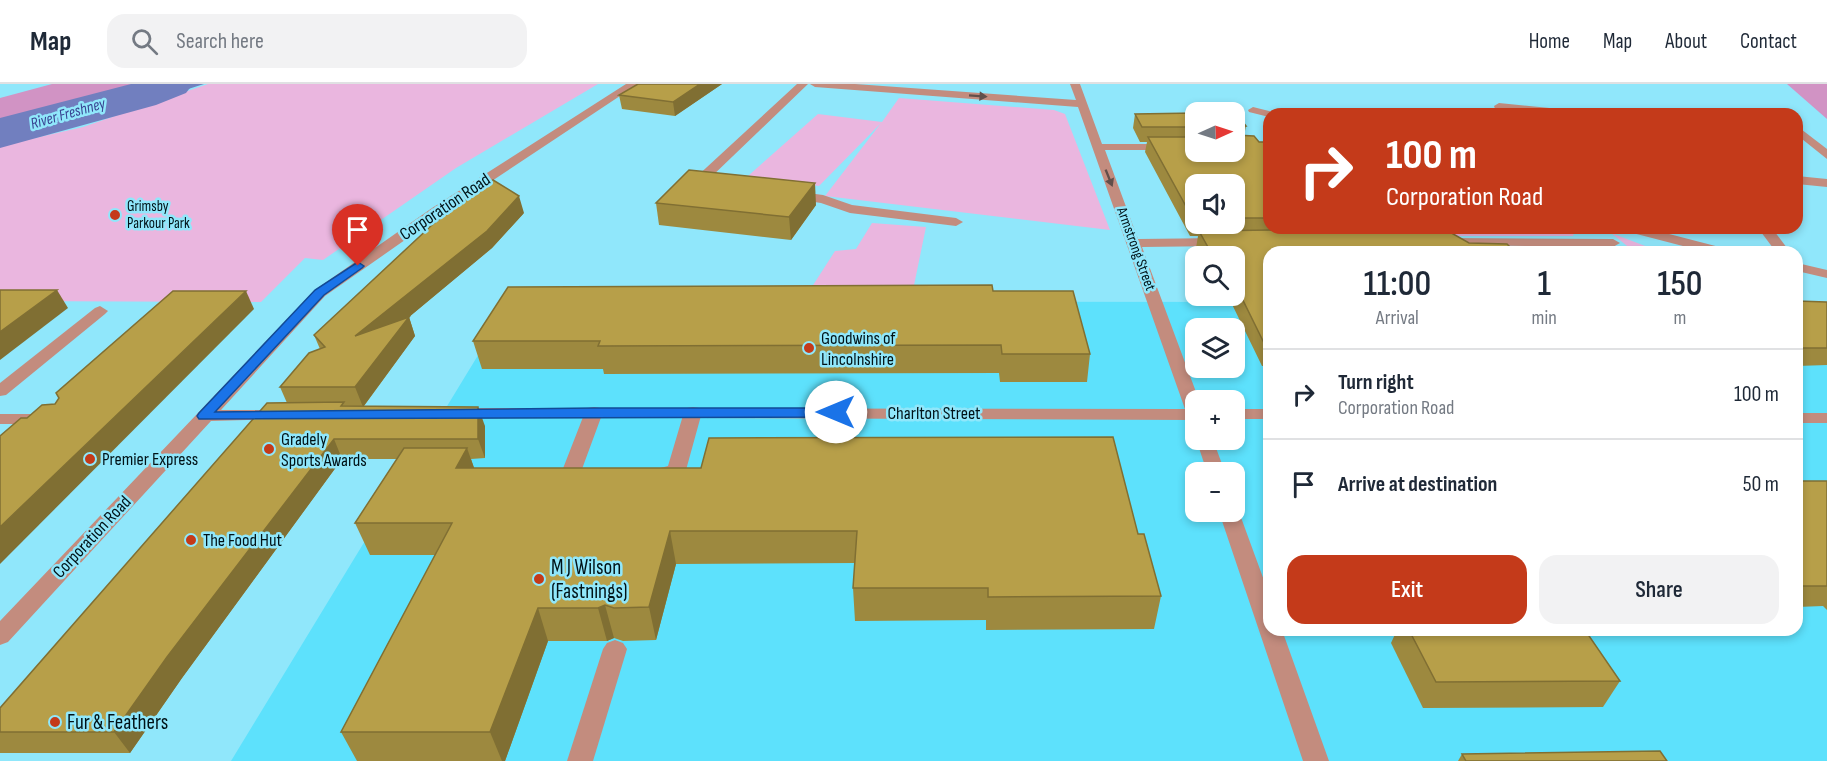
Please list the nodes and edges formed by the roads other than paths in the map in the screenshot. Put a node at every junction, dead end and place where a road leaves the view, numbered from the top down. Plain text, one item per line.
1 (633, 84) edge
2 (803, 84) edge
3 (815, 84) edge
4 (1075, 84) edge
5 (1081, 104) junction
6 (1500, 108) edge
7 (1519, 108) edge
8 (1253, 110) dead end
9 (1263, 112) edge
10 (1803, 134) edge
11 (1096, 147) junction
12 (1185, 147) edge
13 (1827, 155) edge
14 (1803, 181) edge
15 (1827, 183) edge
16 (721, 185) edge
17 (777, 193) edge
18 (956, 222) dead end
19 (1667, 234) edge
20 (1237, 242) edge
21 (1431, 242) edge
22 (1134, 243) junction
23 (1613, 243) dead end
24 (1704, 246) edge
25 (1803, 268) edge
26 (1827, 274) edge
27 (100, 311) dead end
28 (1186, 390) edge
29 (0, 391) edge
30 (594, 412) junction
31 (693, 412) junction
32 (441, 413) edge
33 (1185, 414) edge
34 (1245, 414) edge
35 (1263, 414) edge
36 (299, 415) edge
37 (204, 416) junction
38 (60, 418) edge
39 (1803, 418) edge
40 (1827, 418) edge
41 (0, 419) edge
42 (640, 475) edge
43 (605, 476) edge
44 (1233, 522) edge
45 (1263, 608) edge
46 (0, 636) edge
47 (1273, 636) edge
48 (615, 649) dead end
49 (580, 761) edge
50 (1316, 761) edge

1 - 37 street, Corporation Road
2 - 16 street
3 -> 5 street
4 - 5 street, Armstrong Street
5 - 11 street, Armstrong Street
6 - 7 street
8 - 9 street
10 - 13 street
11 - 12 street
11 -> 22 street, Armstrong Street
14 - 15 street
17 - 18 street
19 - 24 street
20 - 22 street
21 - 23 street
22 - 28 street, Armstrong Street
25 - 26 street
27 - 29 street
30 - 31 street, Charlton Street
30 - 32 street, Charlton Street
30 - 43 street
31 - 33 street, Charlton Street
31 - 42 street
34 - 35 street
36 - 37 street
37 - 46 street, Corporation Road
38 - 41 street
39 - 40 street
44 - 45 street
47 - 50 street
48 - 49 street

